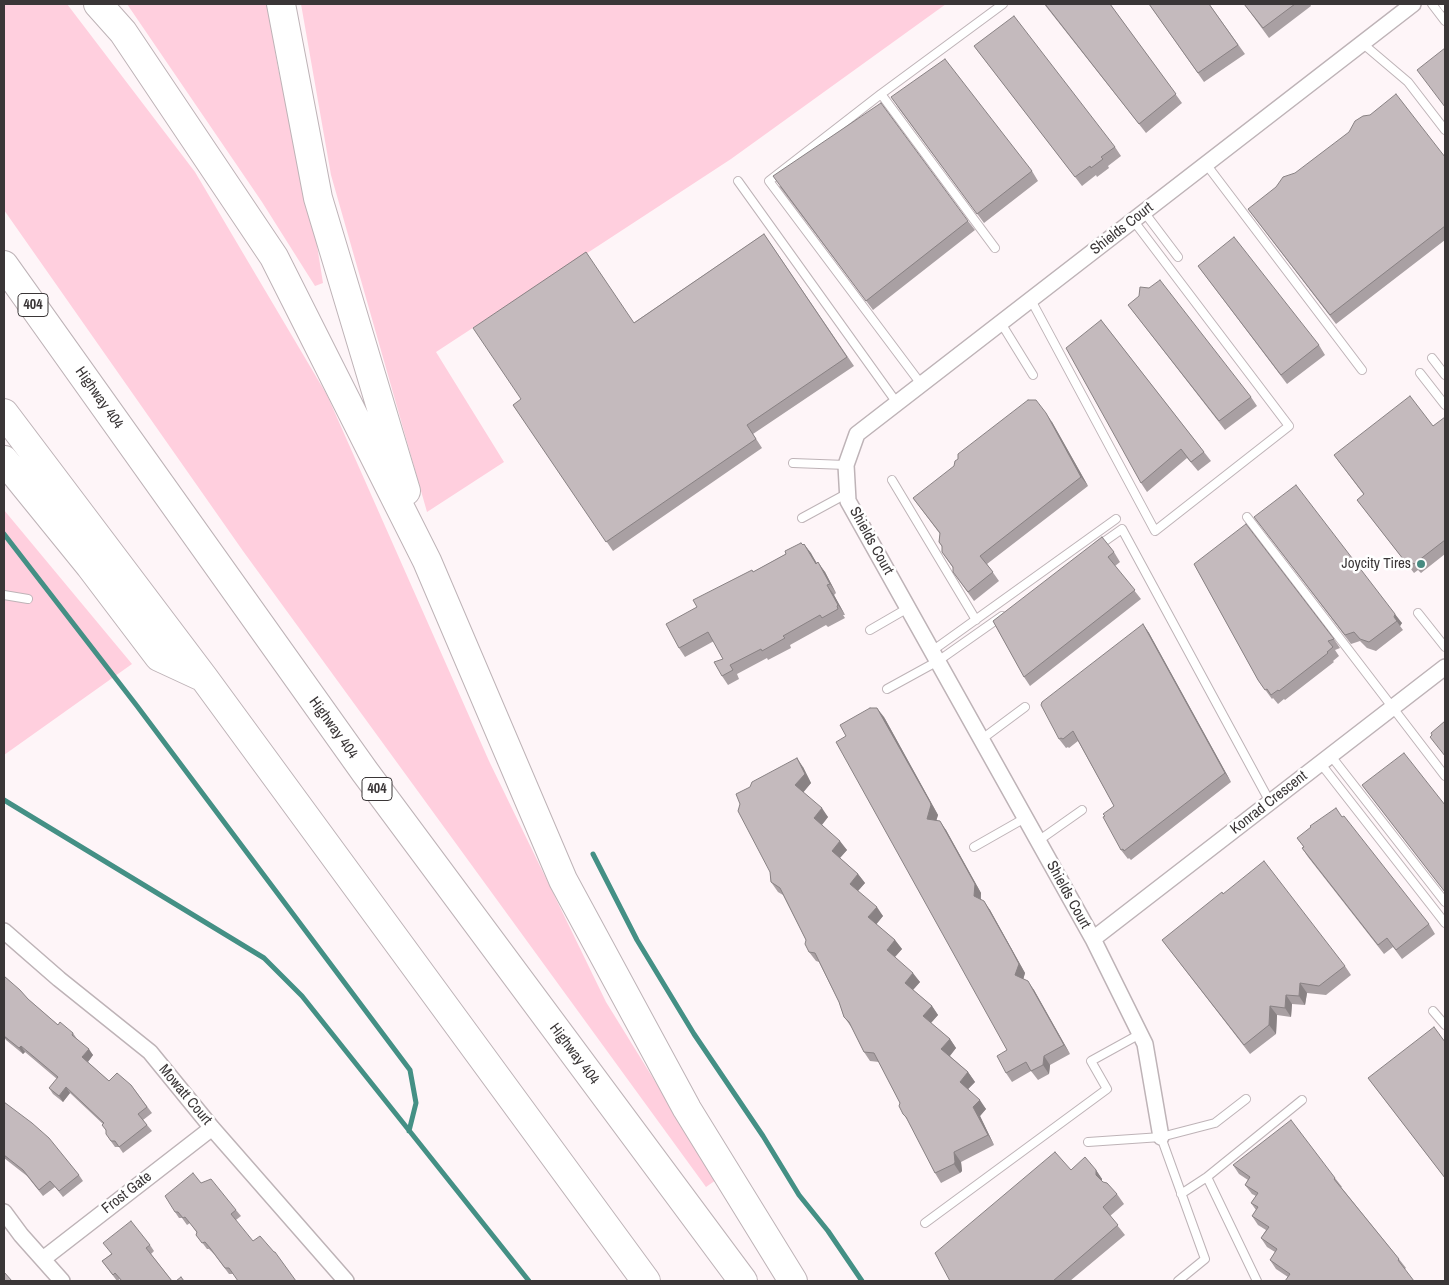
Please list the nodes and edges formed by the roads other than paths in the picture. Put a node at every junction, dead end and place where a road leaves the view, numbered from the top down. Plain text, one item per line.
1 (98, 4) edge
2 (281, 4) edge
3 (1003, 4) edge
4 (1413, 4) edge
5 (1432, 4) edge
6 (1442, 4) edge
7 (1445, 7) edge
8 (1445, 21) edge
9 (1362, 43) junction
10 (881, 94) junction
11 (1445, 130) edge
12 (1206, 164) junction
13 (738, 181) dead end
14 (1139, 216) junction
15 (995, 248) dead end
16 (1178, 257) dead end
17 (4, 265) edge
18 (1031, 300) junction
19 (1001, 323) junction
20 (1432, 358) dead end
21 (1362, 370) dead end
22 (1420, 372) dead end
23 (1033, 375) dead end
24 (1445, 376) edge
25 (921, 384) junction
26 (897, 403) junction
27 (1445, 405) edge
28 (4, 413) edge
29 (4, 460) edge
30 (793, 463) dead end
31 (846, 465) junction
32 (892, 480) dead end
33 (848, 492) junction
34 (1247, 517) dead end
35 (802, 518) dead end
36 (1116, 519) dead end
37 (1091, 551) edge
38 (427, 562) junction
39 (4, 595) edge
40 (28, 599) dead end
41 (908, 608) junction
42 (1005, 613) edge
43 (1418, 613) dead end
44 (976, 620) junction
45 (870, 630) dead end
46 (1445, 647) edge
47 (935, 656) junction
48 (1445, 667) edge
49 (204, 678) junction
50 (888, 689) dead end
51 (1025, 707) dead end
52 (1392, 708) junction
53 (982, 739) junction
54 (1326, 760) junction
55 (1445, 776) edge
56 (1270, 802) junction
57 (1082, 810) dead end
58 (1026, 818) junction
59 (1038, 841) junction
60 (974, 847) dead end
61 (1445, 902) edge
62 (1445, 923) edge
63 (4, 931) edge
64 (1093, 939) junction
65 (1433, 1011) dead end
66 (1445, 1025) edge
67 (1140, 1034) junction
68 (1246, 1099) dead end
69 (1302, 1100) dead end
70 (212, 1128) junction
71 (1160, 1137) junction
72 (1088, 1142) dead end
73 (1207, 1177) junction
74 (1181, 1194) junction
75 (4, 1212) edge
76 (925, 1223) dead end
77 (43, 1259) junction
78 (62, 1281) edge
79 (346, 1281) edge
80 (646, 1281) edge
81 (743, 1281) edge
82 (793, 1281) edge
83 (1178, 1281) edge
84 (1257, 1281) edge

1 - 38 highway
2 - 38 highway
3 - 10 lane
4 - 9 street, Shields Court
5 - 8 lane
6 - 7 lane
9 - 11 lane
9 - 12 street, Shields Court
10 - 15 lane
10 - 25 lane
12 - 14 street, Shields Court
12 - 21 lane
13 - 26 lane
14 - 16 lane
14 - 18 street, Shields Court
14 - 18 lane
17 - 81 highway, Highway 404 / 404
18 - 19 street, Shields Court
19 - 23 lane
19 - 25 street, Shields Court
20 - 24 lane
22 - 27 lane
25 - 26 street, Shields Court
26 - 31 street, Shields Court
28 - 49 highway
29 - 49 highway
30 - 31 lane
31 - 33 street, Shields Court
32 - 44 lane
33 - 35 lane
33 - 41 street, Shields Court
34 - 52 lane
36 - 44 lane
37 - 56 lane
38 - 82 highway
39 - 40 lane
41 - 45 lane
41 - 47 street, Shields Court
42 - 47 lane
43 - 46 lane
44 - 47 lane
47 - 50 lane
47 - 53 street, Shields Court
48 - 52 street, Konrad Crescent
49 - 80 highway
51 - 53 lane
52 - 54 street, Konrad Crescent
52 - 55 lane
53 - 58 street, Shields Court
54 - 56 street, Konrad Crescent
54 - 61 lane
54 - 62 lane
56 - 64 street, Konrad Crescent
57 - 59 lane
58 - 59 street, Shields Court
58 - 60 lane
59 - 64 street, Shields Court
63 - 70 street, Mowatt Court
64 - 67 street, Shields Court
65 - 66 lane
67 - 71 street, Shields Court
67 - 76 lane
68 - 71 lane
69 - 73 lane
70 - 77 street, Frost Gate
70 - 79 street, Mowatt Court
71 - 72 lane
71 - 74 lane
73 - 74 lane
73 - 84 lane
74 - 83 lane
75 - 77 street
77 - 78 street

